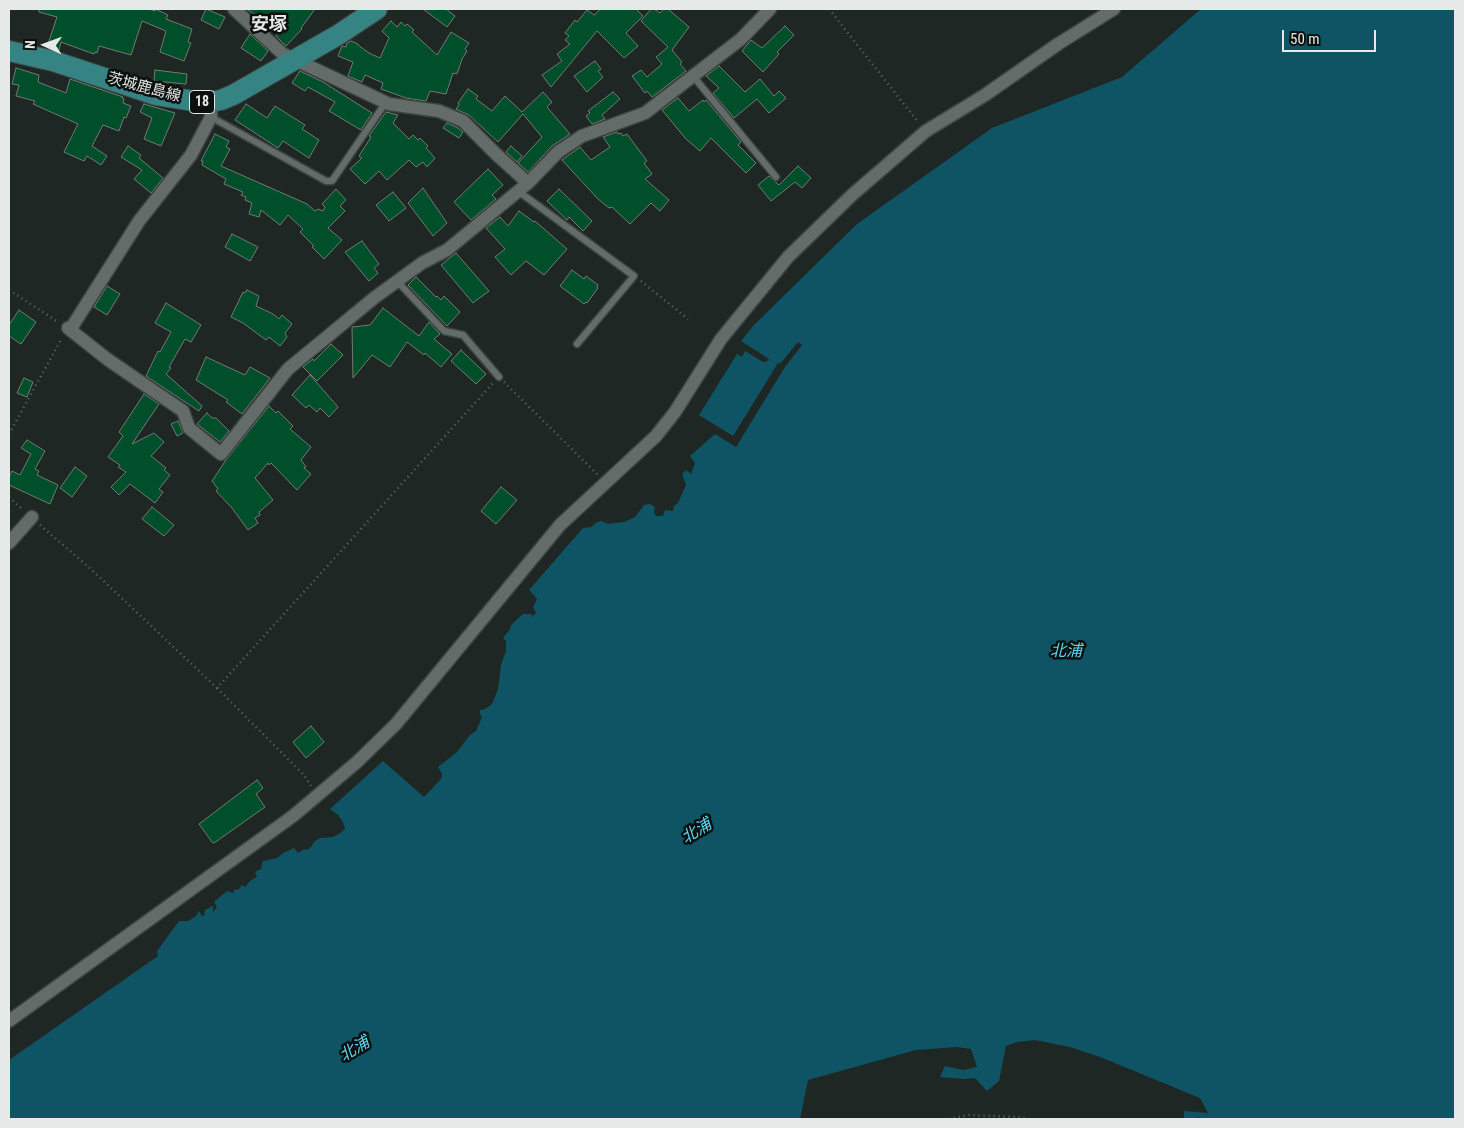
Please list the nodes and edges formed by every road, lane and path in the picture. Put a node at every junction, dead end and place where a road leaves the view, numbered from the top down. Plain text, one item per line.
1 (234, 9) edge
2 (376, 9) edge
3 (770, 9) edge
4 (829, 9) edge
5 (1114, 9) edge
6 (9, 51) edge
7 (295, 60) junction
8 (692, 76) junction
9 (386, 102) junction
10 (210, 109) junction
11 (926, 131) junction
12 (776, 177) dead end
13 (523, 187) junction
14 (634, 276) junction
15 (397, 281) junction
16 (9, 290) edge
17 (688, 318) dead end
18 (69, 329) junction
19 (577, 344) dead end
20 (499, 377) junction
21 (9, 434) edge
22 (606, 484) junction
23 (9, 497) edge
24 (32, 517) junction
25 (9, 543) edge
26 (217, 688) junction
27 (318, 796) junction
28 (9, 1021) edge
29 (949, 1119) edge
30 (1029, 1119) edge

1 - 7 street
2 - 7 main road, 茨城鹿島線 / 18
3 - 8 street
4 - 11 path
5 - 11 street
6 - 10 main road, 茨城鹿島線 / 18
7 - 9 street
7 - 10 main road, 茨城鹿島線 / 18
8 - 12 lane
8 - 13 street
9 - 10 lane
9 - 13 street
10 - 18 street
11 - 22 street
13 - 14 lane
13 - 15 street
14 - 17 path
14 - 19 lane
15 - 18 street
15 - 20 lane
16 - 18 path
18 - 21 path
20 - 22 path
20 - 26 path
22 - 27 street
23 - 24 path
24 - 25 street
24 - 26 path
26 - 27 path
27 - 28 street
29 - 30 path

